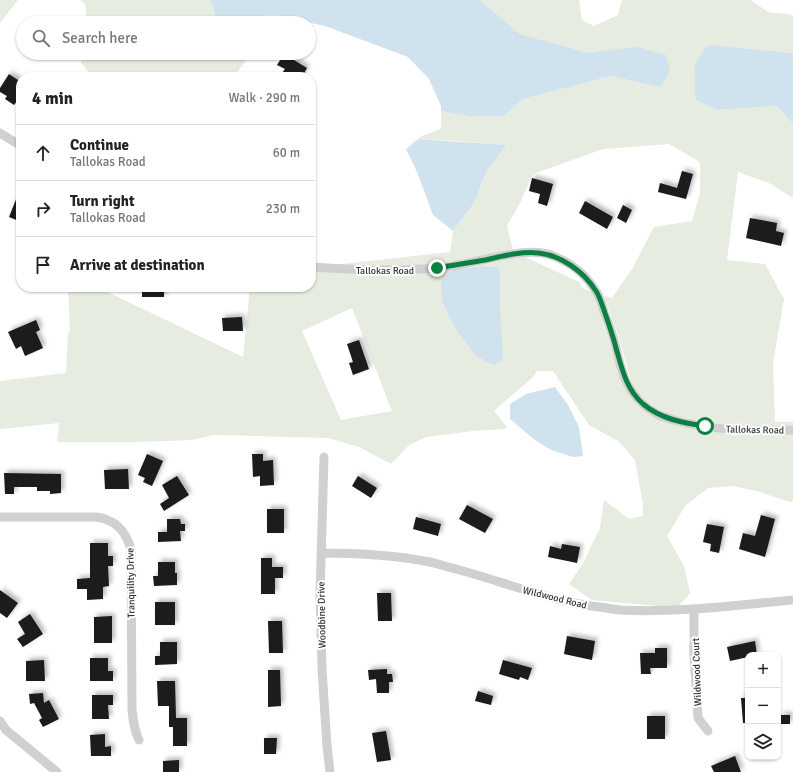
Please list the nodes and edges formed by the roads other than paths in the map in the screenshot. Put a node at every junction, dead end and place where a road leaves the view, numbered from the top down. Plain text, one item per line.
1 (0, 133) edge
2 (16, 143) edge
3 (316, 267) edge
4 (793, 430) edge
5 (324, 457) dead end
6 (0, 517) edge
7 (321, 553) junction
8 (793, 600) edge
9 (694, 609) junction
10 (0, 721) edge
11 (708, 731) dead end
12 (139, 740) dead end
13 (57, 772) edge
14 (330, 772) edge

1 - 2 street
3 - 4 street, Tallokas Road
5 - 7 street, Woodbine Drive
6 - 12 street, Tranquility Drive
7 - 9 street, Wildwood Road
7 - 14 street, Woodbine Drive
8 - 9 street, Wildwood Road
9 - 11 street, Wildwood Court
10 - 13 street

